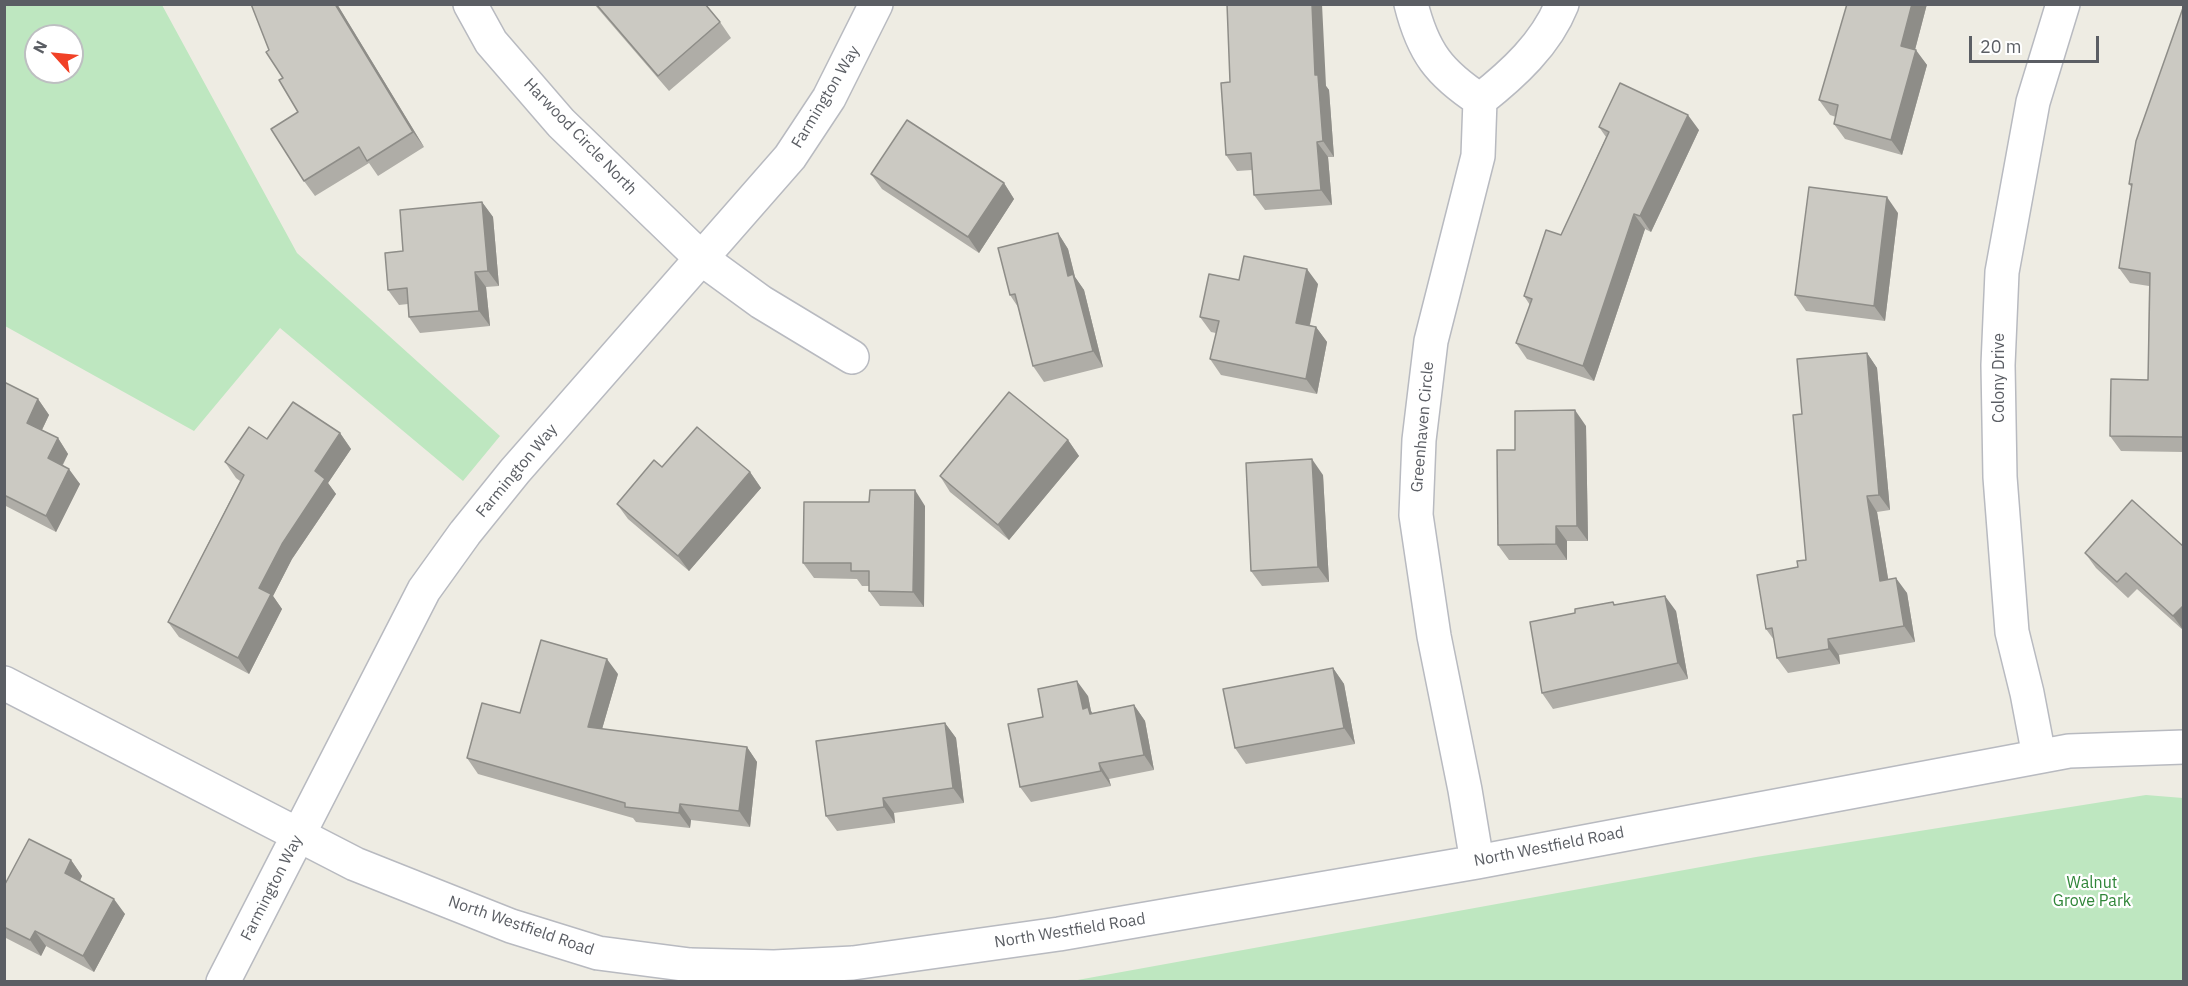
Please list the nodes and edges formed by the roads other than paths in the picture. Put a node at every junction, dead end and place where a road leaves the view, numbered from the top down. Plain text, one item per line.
1 (470, 4) edge
2 (876, 4) edge
3 (1411, 4) edge
4 (1562, 4) edge
5 (2062, 4) edge
6 (1480, 100) junction
7 (702, 259) junction
8 (852, 357) dead end
9 (4, 683) edge
10 (2184, 747) edge
11 (2038, 756) junction
12 (299, 836) junction
13 (1477, 862) junction
14 (223, 981) edge

1 - 7 street, Harwood Circle North
2 - 7 street, Farmington Way
3 - 6 street
4 - 6 street
5 - 11 street, Colony Drive
6 - 13 street, Greenhaven Circle
7 - 8 street, Harwood Circle North
7 - 12 street, Farmington Way
9 - 12 street, North Westfield Road
10 - 11 street, North Westfield Road
11 - 13 street, North Westfield Road
12 - 13 street, North Westfield Road
12 - 14 street, Farmington Way

